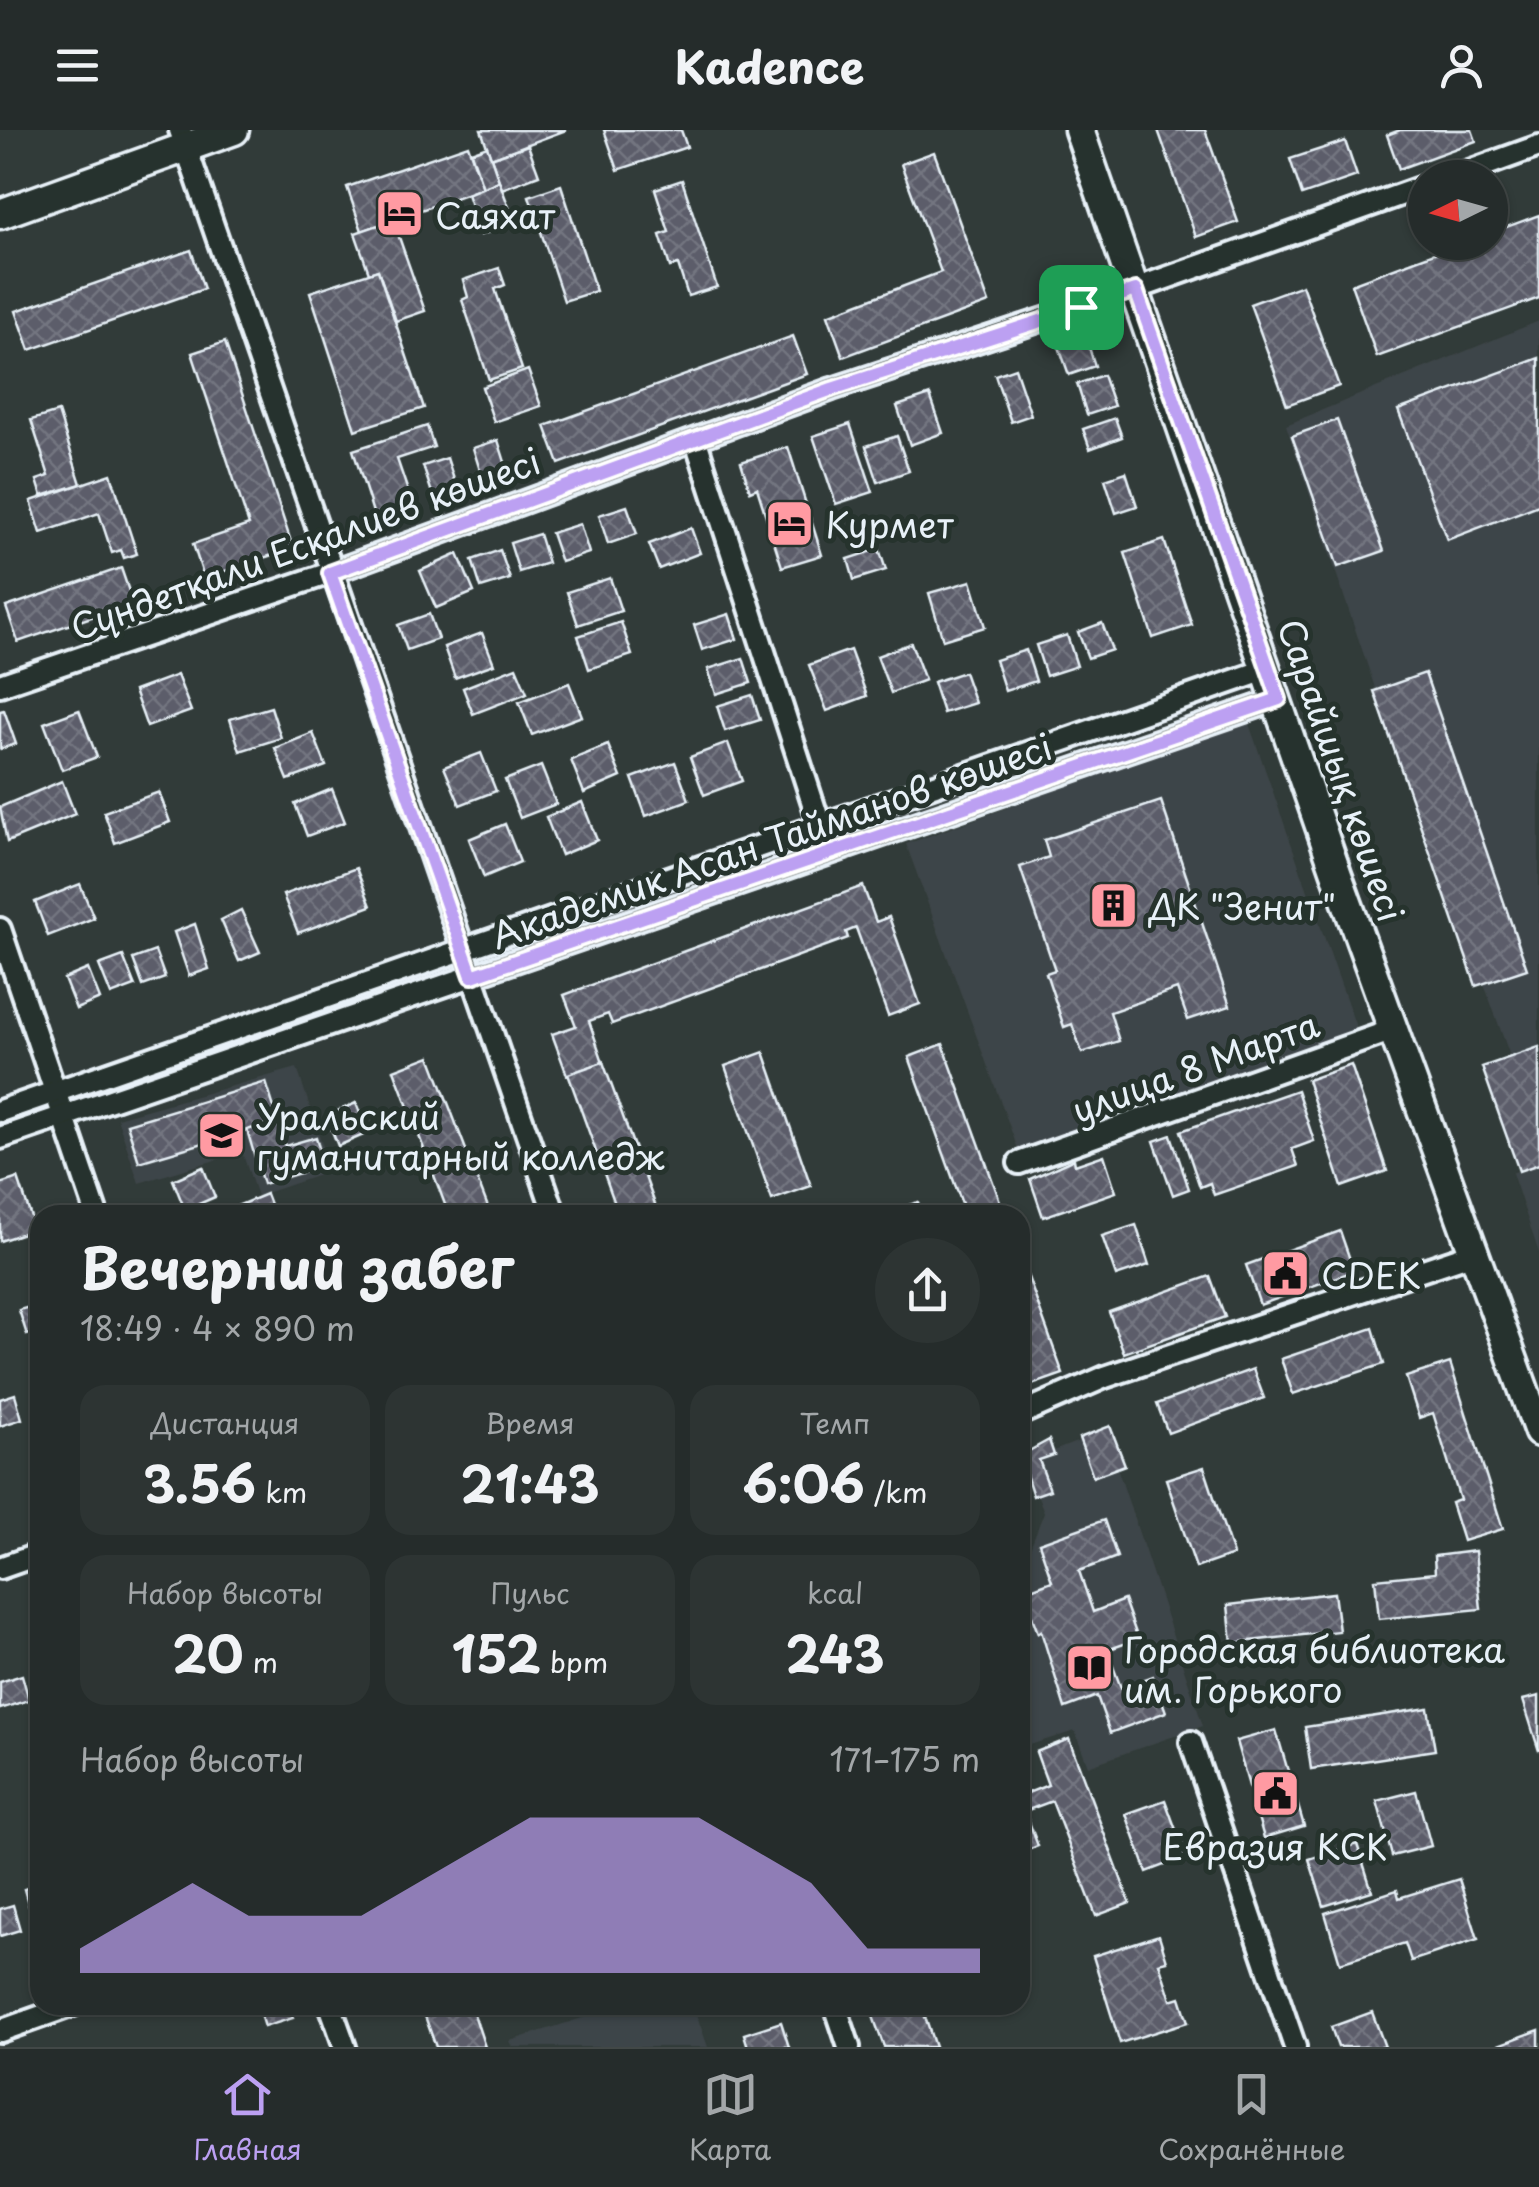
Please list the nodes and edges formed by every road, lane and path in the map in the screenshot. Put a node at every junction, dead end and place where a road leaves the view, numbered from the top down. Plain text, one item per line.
1 (234, 130) edge
2 (1079, 130) edge
3 (183, 139) edge
4 (1539, 146) edge
5 (1500, 160) edge
6 (1408, 192) edge
7 (0, 214) edge
8 (1136, 290) junction
9 (696, 441) junction
10 (330, 573) junction
11 (1268, 668) junction
12 (0, 685) edge
13 (1279, 699) junction
14 (819, 822) junction
15 (0, 929) edge
16 (463, 948) junction
17 (472, 976) junction
18 (1393, 1030) junction
19 (58, 1092) junction
20 (0, 1111) edge
21 (66, 1116) junction
22 (0, 1138) edge
23 (1020, 1164) dead end
24 (94, 1205) edge
25 (552, 1205) edge
26 (1474, 1254) junction
27 (1030, 1410) edge
28 (1539, 1432) edge
29 (30, 1558) edge
30 (0, 1568) edge
31 (1190, 1742) dead end
32 (45, 2015) edge
33 (334, 2015) edge
34 (838, 2015) edge
35 (0, 2031) edge
36 (345, 2047) edge
37 (849, 2047) edge
38 (1296, 2047) edge

1 - 3 street
2 - 8 street, Сарайшық көшесі
3 - 7 street
3 - 10 street
4 - 5 street
6 - 8 street, Сүндетқали Есқалиев көшесі
8 - 9 street, Сүндетқали Есқалиев көшесі
8 - 11 street, Сарайшық көшесі
9 - 10 street, Сүндетқали Есқалиев көшесі
9 - 14 street
10 - 12 street, Сүндетқали Есқалиев көшесі
10 - 16 street
11 - 13 street, Сарайшық көшесі
11 - 14 street, Академик Асан Тайманов көшесі
13 - 17 street, Академик Асан Тайманов көшесі
13 - 18 street, Сарайшық көшесі
14 - 16 street, Академик Асан Тайманов көшесі
15 - 19 street
16 - 17 street
16 - 19 street, Академик Асан Тайманов көшесі
17 - 21 street, Академик Асан Тайманов көшесі
17 - 25 street
18 - 23 street, улица 8 Марта
18 - 26 street, Сарайшық көшесі
19 - 20 street, Академик Асан Тайманов көшесі
19 - 21 street
21 - 22 street, Академик Асан Тайманов көшесі
21 - 24 street
26 - 27 street
26 - 28 street, Сарайшық көшесі
29 - 30 street
31 - 38 street
32 - 35 street
33 - 36 street
34 - 37 street

